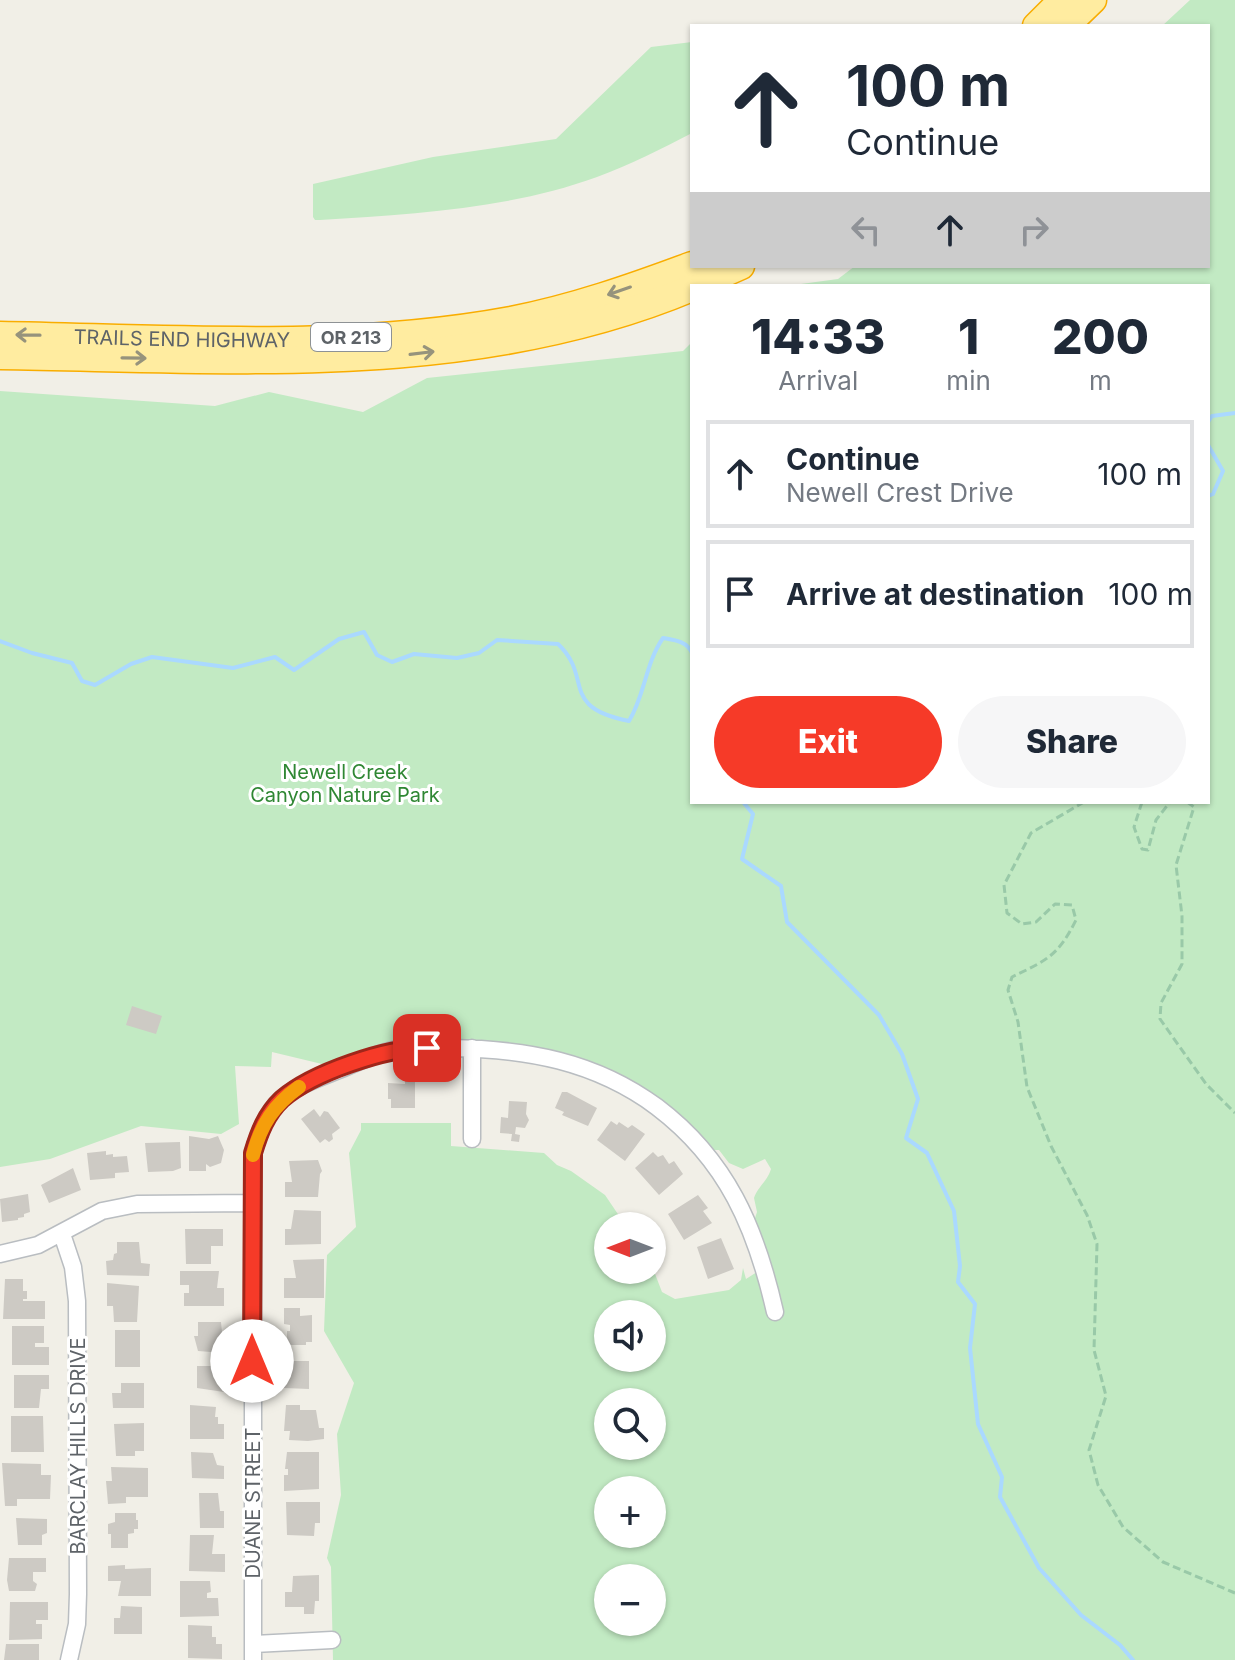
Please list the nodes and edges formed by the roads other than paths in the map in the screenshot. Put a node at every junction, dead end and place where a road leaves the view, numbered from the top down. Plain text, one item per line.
1 (1062, 0) edge
2 (1093, 0) edge
3 (1038, 24) edge
4 (1068, 24) edge
5 (690, 266) edge
6 (737, 268) edge
7 (701, 284) edge
8 (690, 289) edge
9 (0, 335) edge
10 (0, 356) edge
11 (472, 1048) junction
12 (472, 1139) dead end
13 (252, 1203) junction
14 (62, 1234) junction
15 (0, 1254) edge
16 (775, 1312) dead end
17 (332, 1640) dead end
18 (253, 1652) edge
19 (69, 1660) edge

1 - 3 highway
2 - 4 highway
5 -> 9 highway, TRAILS END HIGHWAY / OR 213
6 - 7 highway, TRAILS END HIGHWAY / OR 213
10 -> 8 highway, TRAILS END HIGHWAY / OR 213
11 - 12 street
11 - 13 street, DUANE STREET
11 - 16 street
13 - 14 street
13 - 18 street, DUANE STREET
14 - 15 street
14 - 19 street, BARCLAY HILLS DRIVE
17 - 18 street

